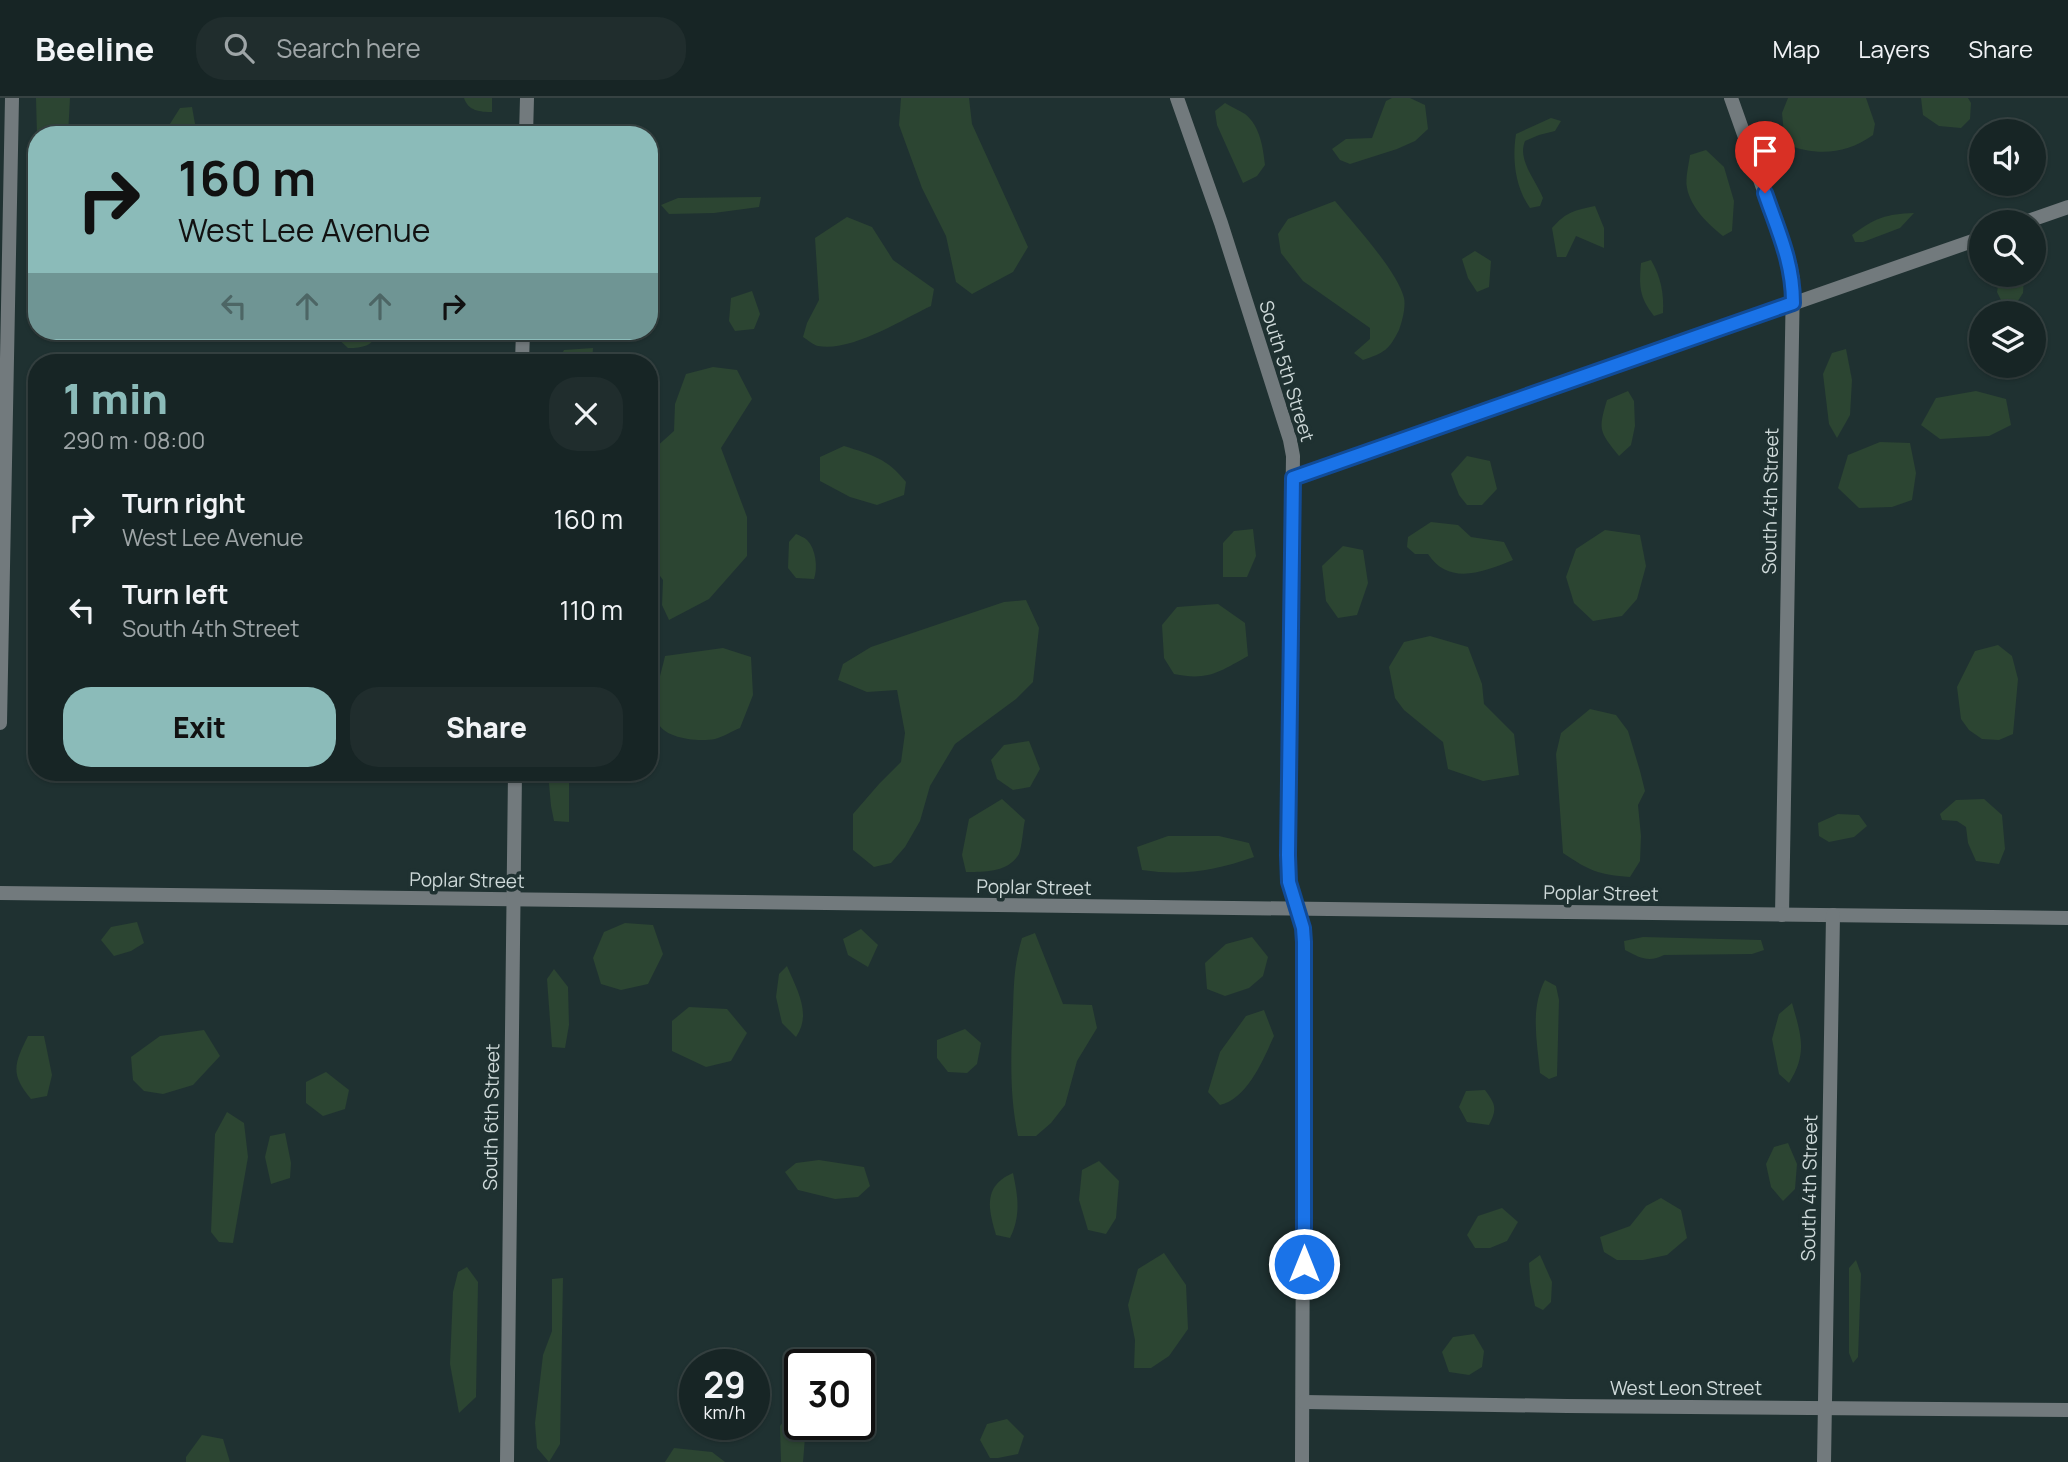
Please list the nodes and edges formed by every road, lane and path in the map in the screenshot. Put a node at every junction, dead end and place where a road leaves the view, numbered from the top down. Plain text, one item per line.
1 (12, 98) edge
2 (527, 98) edge
3 (1177, 98) edge
4 (1731, 98) edge
5 (526, 126) edge
6 (2068, 207) edge
7 (2046, 215) edge
8 (1969, 241) edge
9 (1793, 303) junction
10 (1293, 478) junction
11 (0, 723) edge
12 (515, 781) edge
13 (0, 893) edge
14 (513, 900) junction
15 (1296, 909) junction
16 (1782, 915) junction
17 (1833, 915) junction
18 (2068, 918) edge
19 (1304, 1402) junction
20 (1825, 1408) junction
21 (2068, 1410) edge
22 (507, 1462) edge
23 (1302, 1462) edge
24 (1824, 1462) edge

1 - 11 street
2 - 5 street
3 - 10 street, South 5th Street
4 - 9 street, South 4th Street
6 - 7 street
8 - 9 street
9 - 10 street
9 - 16 street, South 4th Street
10 - 15 street, South 5th Street
12 - 14 street, South 6th Street
13 - 14 street, Poplar Street
14 - 15 street, Poplar Street
14 - 22 street, South 6th Street
15 - 16 street, Poplar Street
15 - 19 street, South 5th Street
16 - 17 street, Poplar Street
17 - 18 street, Poplar Street
17 - 20 street, South 4th Street
19 - 20 street, West Leon Street
19 - 23 street, South 5th Street
20 - 21 street, West Leon Street
20 - 24 street, South 4th Street

